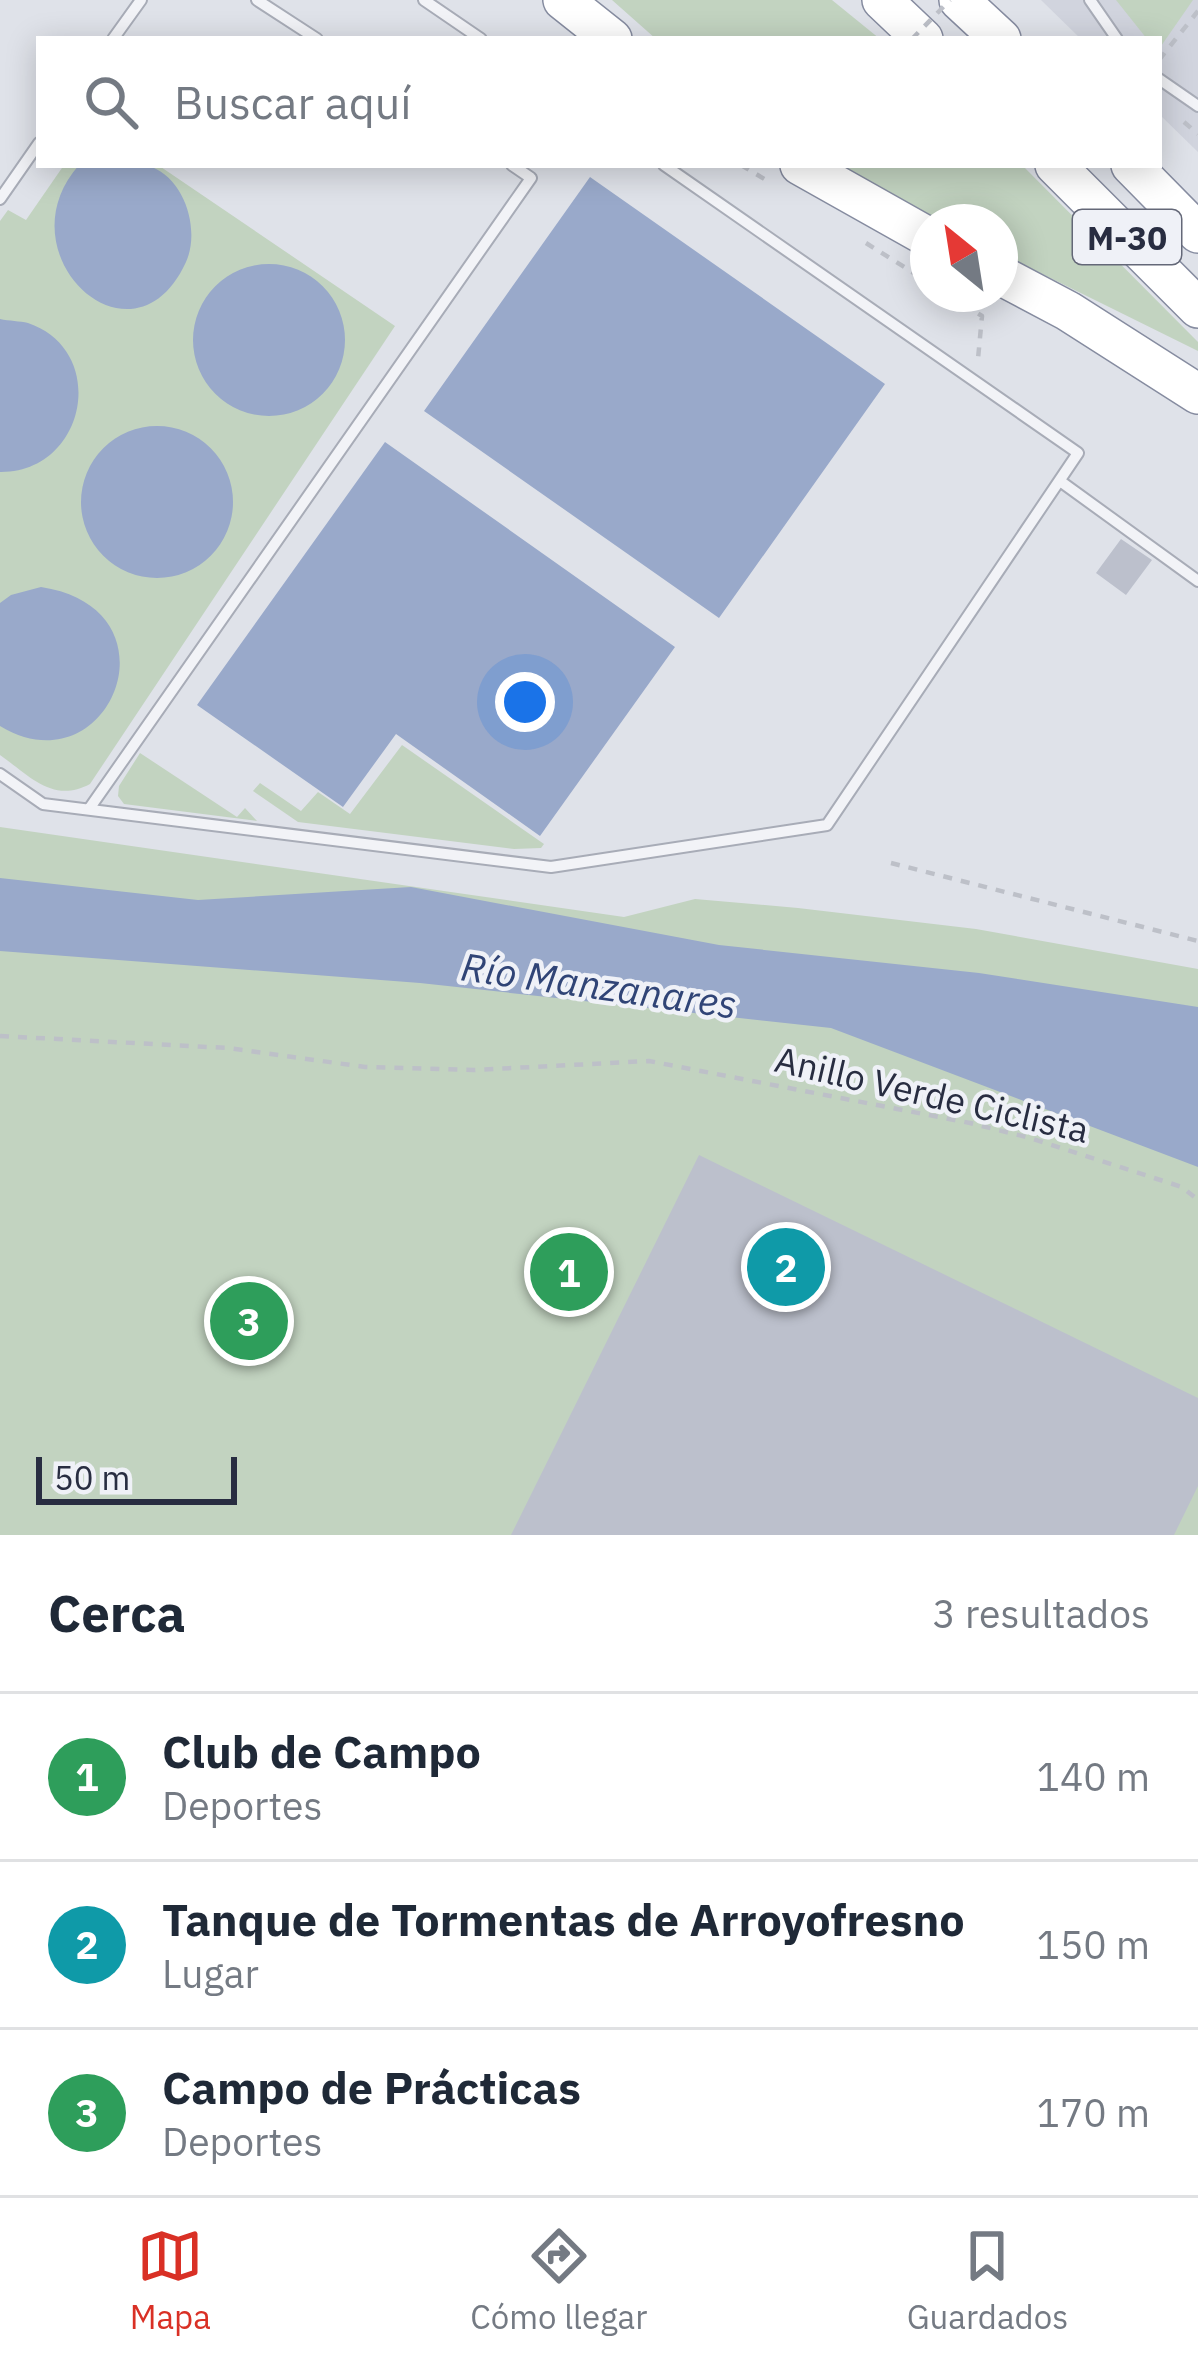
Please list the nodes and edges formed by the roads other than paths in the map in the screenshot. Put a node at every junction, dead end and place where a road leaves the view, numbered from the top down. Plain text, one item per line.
1 (140, 0) edge
2 (257, 0) edge
3 (424, 0) edge
4 (563, 0) edge
5 (882, 0) edge
6 (959, 0) edge
7 (1090, 0) edge
8 (115, 36) edge
9 (312, 36) edge
10 (477, 36) edge
11 (608, 36) edge
12 (920, 36) edge
13 (998, 36) edge
14 (1115, 36) edge
15 (1162, 81) edge
16 (1198, 106) edge
17 (36, 147) edge
18 (516, 168) edge
19 (668, 168) edge
20 (1058, 168) edge
21 (1134, 168) edge
22 (786, 174) edge
23 (0, 199) edge
24 (910, 230) edge
25 (1198, 233) edge
26 (1018, 285) edge
27 (1198, 308) edge
28 (1198, 394) edge
29 (1060, 481) junction
30 (1198, 581) edge
31 (0, 774) edge
32 (89, 809) junction

1 - 8 lane
2 - 9 lane
3 - 10 lane
4 - 11 highway
5 - 12 highway
6 - 13 highway
7 - 14 lane
15 - 16 lane
17 - 23 lane
18 - 32 lane
19 - 29 lane
20 - 27 highway, M-30
21 - 25 highway, M-30
22 - 24 highway
26 - 28 highway
29 - 30 lane
29 - 32 lane
31 - 32 lane

